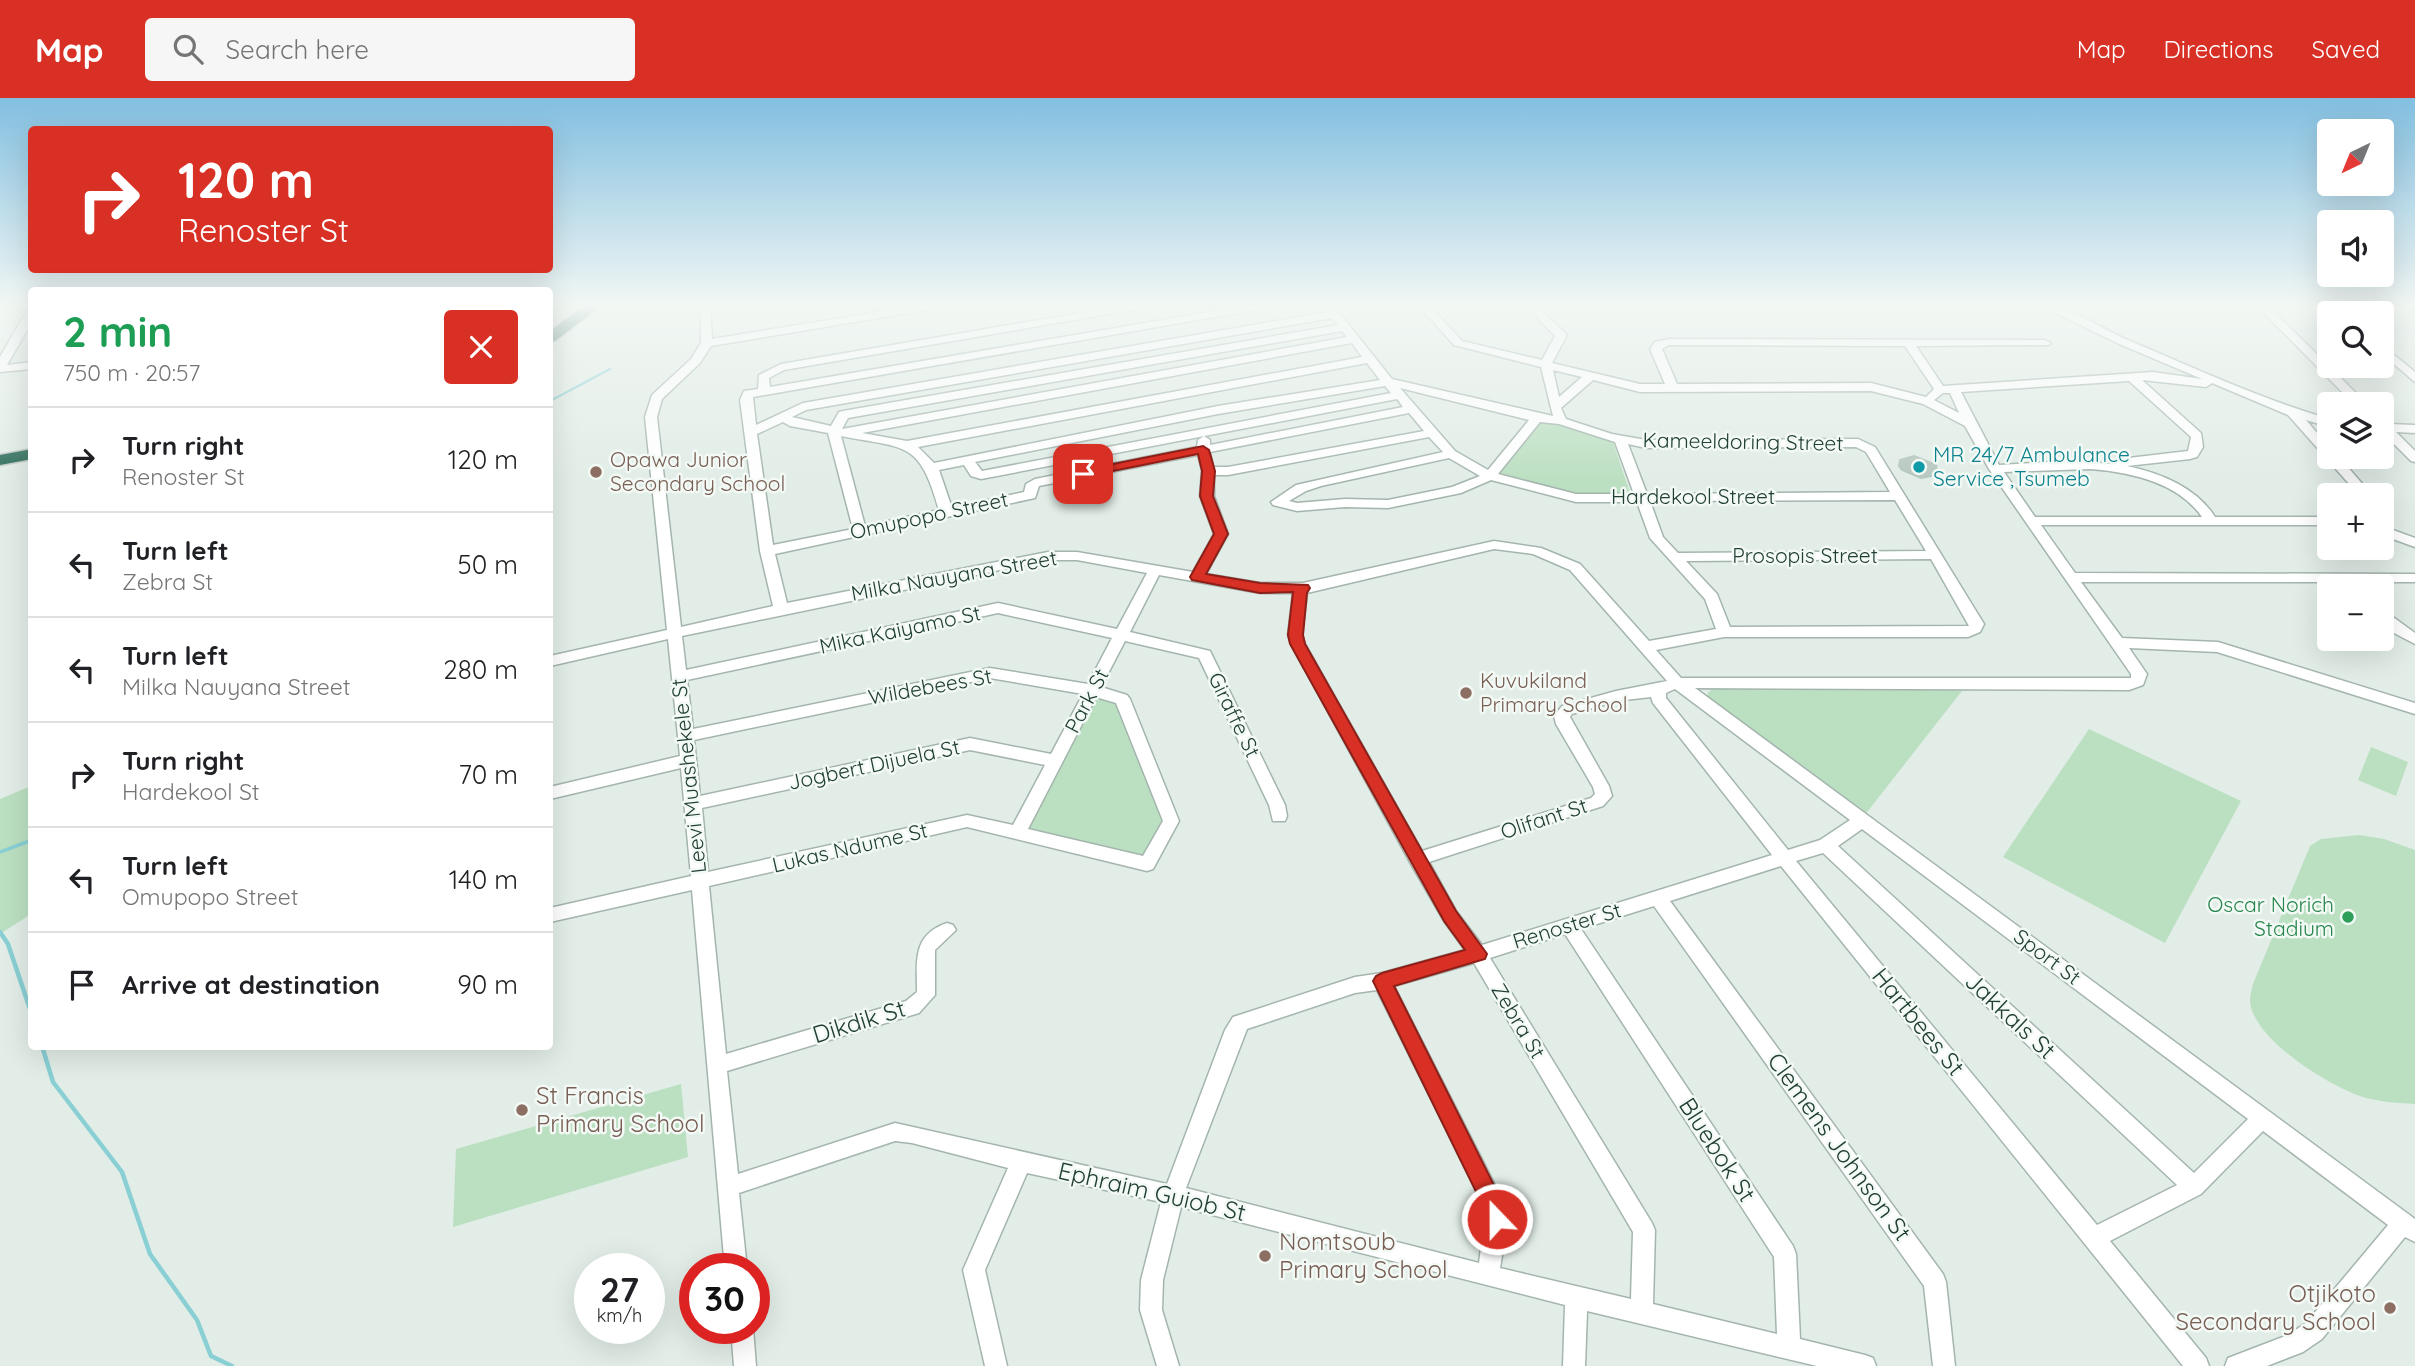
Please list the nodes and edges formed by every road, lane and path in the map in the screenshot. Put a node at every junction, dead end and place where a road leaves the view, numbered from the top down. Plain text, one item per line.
1 (693, 364) edge
2 (798, 364) edge
3 (921, 364) edge
4 (1034, 364) edge
5 (1133, 364) edge
6 (1208, 364) edge
7 (1340, 364) edge
8 (1374, 364) edge
9 (1546, 364) joint
10 (1662, 364) edge
11 (1923, 364) edge
12 (2178, 364) edge
13 (2321, 364) edge
14 (2400, 364) edge
15 (28, 365) edge
16 (1203, 365) junction
17 (0, 368) edge
18 (1590, 376) junction
19 (2133, 378) junction
20 (2415, 378) edge
21 (1388, 382) junction
22 (2229, 385) junction
23 (1216, 386) junction
24 (1672, 387) junction
25 (1954, 389) junction
26 (1940, 390) junction
27 (764, 391) junction
28 (2349, 392) edge
29 (1400, 395) junction
30 (1927, 401) junction
31 (1555, 407) junction
32 (1412, 409) junction
33 (1219, 410) junction
34 (2292, 412) junction
35 (783, 417) junction
36 (1537, 418) junction
37 (2317, 419) edge
38 (1561, 421) junction
39 (1970, 424) junction
40 (2394, 428) edge
41 (2415, 429) edge
42 (752, 432) junction
43 (840, 432) junction
44 (1205, 432) junction
45 (1431, 433) junction
46 (2394, 438) edge
47 (1620, 439) junction
48 (2317, 440) edge
49 (907, 444) junction
50 (1203, 450) junction
51 (1451, 454) junction
52 (28, 455) edge
53 (2415, 458) edge
54 (966, 459) junction
55 (0, 460) edge
56 (2103, 464) junction
57 (933, 467) junction
58 (28, 468) edge
59 (1995, 468) junction
60 (2343, 469) edge
61 (1208, 471) junction
62 (0, 472) edge
63 (1490, 476) junction
64 (2356, 483) edge
65 (1899, 496) junction
66 (1642, 498) junction
67 (947, 514) junction
68 (2210, 520) junction
69 (2032, 521) junction
70 (2317, 521) edge
71 (860, 531) junction
72 (2394, 535) edge
73 (2415, 543) edge
74 (766, 551) junction
75 (1935, 555) junction
76 (1674, 557) junction
77 (1155, 570) junction
78 (1197, 577) junction
79 (2071, 577) junction
80 (2415, 578) edge
81 (2394, 579) edge
82 (2317, 581) edge
83 (1303, 588) junction
84 (781, 609) junction
85 (2394, 625) edge
86 (673, 632) junction
87 (1724, 632) junction
88 (1121, 636) junction
89 (2415, 639) edge
90 (2118, 643) junction
91 (1645, 648) junction
92 (553, 660) edge
93 (678, 677) junction
94 (1668, 687) junction
95 (1092, 690) junction
96 (2415, 709) edge
97 (686, 736) junction
98 (688, 760) junction
99 (1055, 761) junction
100 (553, 792) edge
101 (693, 804) junction
102 (1279, 816) dead end
103 (1863, 820) junction
104 (1018, 832) junction
105 (1826, 845) junction
106 (1784, 858) junction
107 (1417, 859) junction
108 (1149, 862) joint
109 (700, 883) junction
110 (1658, 898) junction
111 (553, 914) edge
112 (1569, 925) junction
113 (947, 930) dead end
114 (1478, 954) junction
115 (1382, 981) junction
116 (717, 1065) junction
117 (2263, 1118) junction
118 (1021, 1162) junction
119 (2194, 1186) junction
120 (729, 1187) junction
121 (1173, 1195) junction
122 (2409, 1228) edge
123 (2095, 1238) junction
124 (735, 1253) edge
125 (1488, 1276) junction
126 (1576, 1297) junction
127 (1642, 1312) junction
128 (743, 1344) edge
129 (1789, 1348) junction
130 (745, 1366) edge
131 (996, 1366) edge
132 (1168, 1366) edge
133 (1574, 1366) edge
134 (1865, 1366) edge
135 (1944, 1366) edge
136 (2198, 1366) edge
137 (2236, 1366) edge

1 - 86 street, Leevi Muashekele St
2 - 27 street
3 - 27 street
4 - 35 street
5 - 43 street
6 - 16 street
7 - 23 street
8 - 21 street
9 - 18 street
9 - 31 street
10 - 24 street
11 - 26 street
12 - 22 street
13 - 28 street
14 - 20 street
15 - 17 street
16 - 23 street
16 - 43 street
18 - 24 street
18 - 31 street
19 - 22 street
19 - 25 street
19 - 56 street
21 - 29 street, Hardekool Street
21 - 33 street
21 - 36 street, Kameeldoring Street
22 - 34 street
23 - 33 street
23 - 49 street
24 - 30 street
25 - 26 street
25 - 39 street
26 - 30 street
27 - 42 street
29 - 32 street, Hardekool Street
29 - 44 street
30 - 39 street
31 - 38 street
32 - 45 street, Hardekool Street
32 - 50 street, Omupopo Street
33 - 44 street
33 - 54 street
34 - 37 street
34 - 48 street
35 - 42 street
35 - 43 street
36 - 38 street, Kameeldoring Street
36 - 63 street
38 - 47 street, Kameeldoring Street
39 - 59 street
40 - 41 street
42 - 74 street
43 - 49 street
43 - 71 street
44 - 50 street
44 - 54 street
45 - 51 street, Hardekool Street
45 - 61 street
46 - 53 street
47 - 65 street, Kameeldoring Street
47 - 66 street
49 - 57 street
50 - 61 street
50 - 67 street, Omupopo Street
51 - 63 street, Hardekool Street
51 - 63 street
52 - 55 highway
54 - 57 street
56 - 59 street
56 - 68 street
57 - 67 street
58 - 62 highway
59 - 69 street
60 - 64 street
61 - 78 street
63 - 66 street, Hardekool Street
65 - 66 street, Hardekool Street
65 - 75 street, Kameeldoring Street
66 - 76 street
67 - 71 street, Omupopo Street
68 - 69 street
68 - 70 street
69 - 79 street
71 - 74 street, Omupopo Street
72 - 73 street
74 - 84 street
75 - 76 street, Prosopis Street
75 - 87 street, Kameeldoring Street
76 - 87 street
77 - 78 street, Milka Nauyana Street
77 - 84 street, Milka Nauyana Street
77 - 88 street, Park St
78 - 83 street, Milka Nauyana Street
79 - 82 street
79 - 90 street
80 - 81 street
83 - 91 street, Milka Nauyana Street
83 - 107 street, Zebra St
84 - 86 street, Milka Nauyana Street
85 - 89 street
86 - 92 street, Milka Nauyana Street
86 - 93 street, Leevi Muashekele St
87 - 91 street, Kameeldoring Street
88 - 93 street, Mika Kaiyamo St
88 - 95 street, Park St
88 - 102 street, Giraffe St
90 - 94 street
90 - 96 street
91 - 94 street, Milka Nauyana Street
93 - 97 street, Leevi Muashekele St
94 - 103 street, Sport St
94 - 106 street, Hartbees St
94 - 107 street, Olifant St
95 - 97 street, Wildebees St
95 - 99 street, Park St
95 - 108 street, Wildebees St
97 - 98 street, Leevi Muashekele St
98 - 100 street
98 - 101 street, Leevi Muashekele St
99 - 101 street, Jogbert Dijuela St
99 - 104 street, Park St
101 - 109 street, Leevi Muashekele St
103 - 105 street, Renoster St
103 - 117 street, Sport St
104 - 108 street, Lukas Ndume St
104 - 109 street, Lukas Ndume St
105 - 106 street, Renoster St
105 - 119 street, Jakkals St
106 - 110 street, Renoster St
106 - 123 street, Hartbees St
107 - 114 street, Zebra St
109 - 111 street, Lukas Ndume St
109 - 116 street, Leevi Muashekele St
110 - 112 street, Renoster St
110 - 135 street, Clemens Johnson St
112 - 114 street, Renoster St
112 - 129 street, Bluebok St
113 - 116 street, Dikdik St
114 - 115 street, Renoster St
114 - 127 street, Zebra St
115 - 121 street, Renoster St
115 - 125 street
116 - 120 street, Leevi Muashekele St
117 - 119 street
117 - 122 street, Sport St
118 - 120 street, Ephraim Guiob St
118 - 121 street, Ephraim Guiob St
118 - 131 street
119 - 123 street
120 - 124 street, Leevi Muashekele St
121 - 125 street, Ephraim Guiob St
121 - 132 street
122 - 137 street
123 - 136 street, Hartbees St
125 - 126 street, Ephraim Guiob St
126 - 127 street, Ephraim Guiob St
126 - 133 street
127 - 129 street, Ephraim Guiob St
128 - 130 street
129 - 134 street, Ephraim Guiob St

